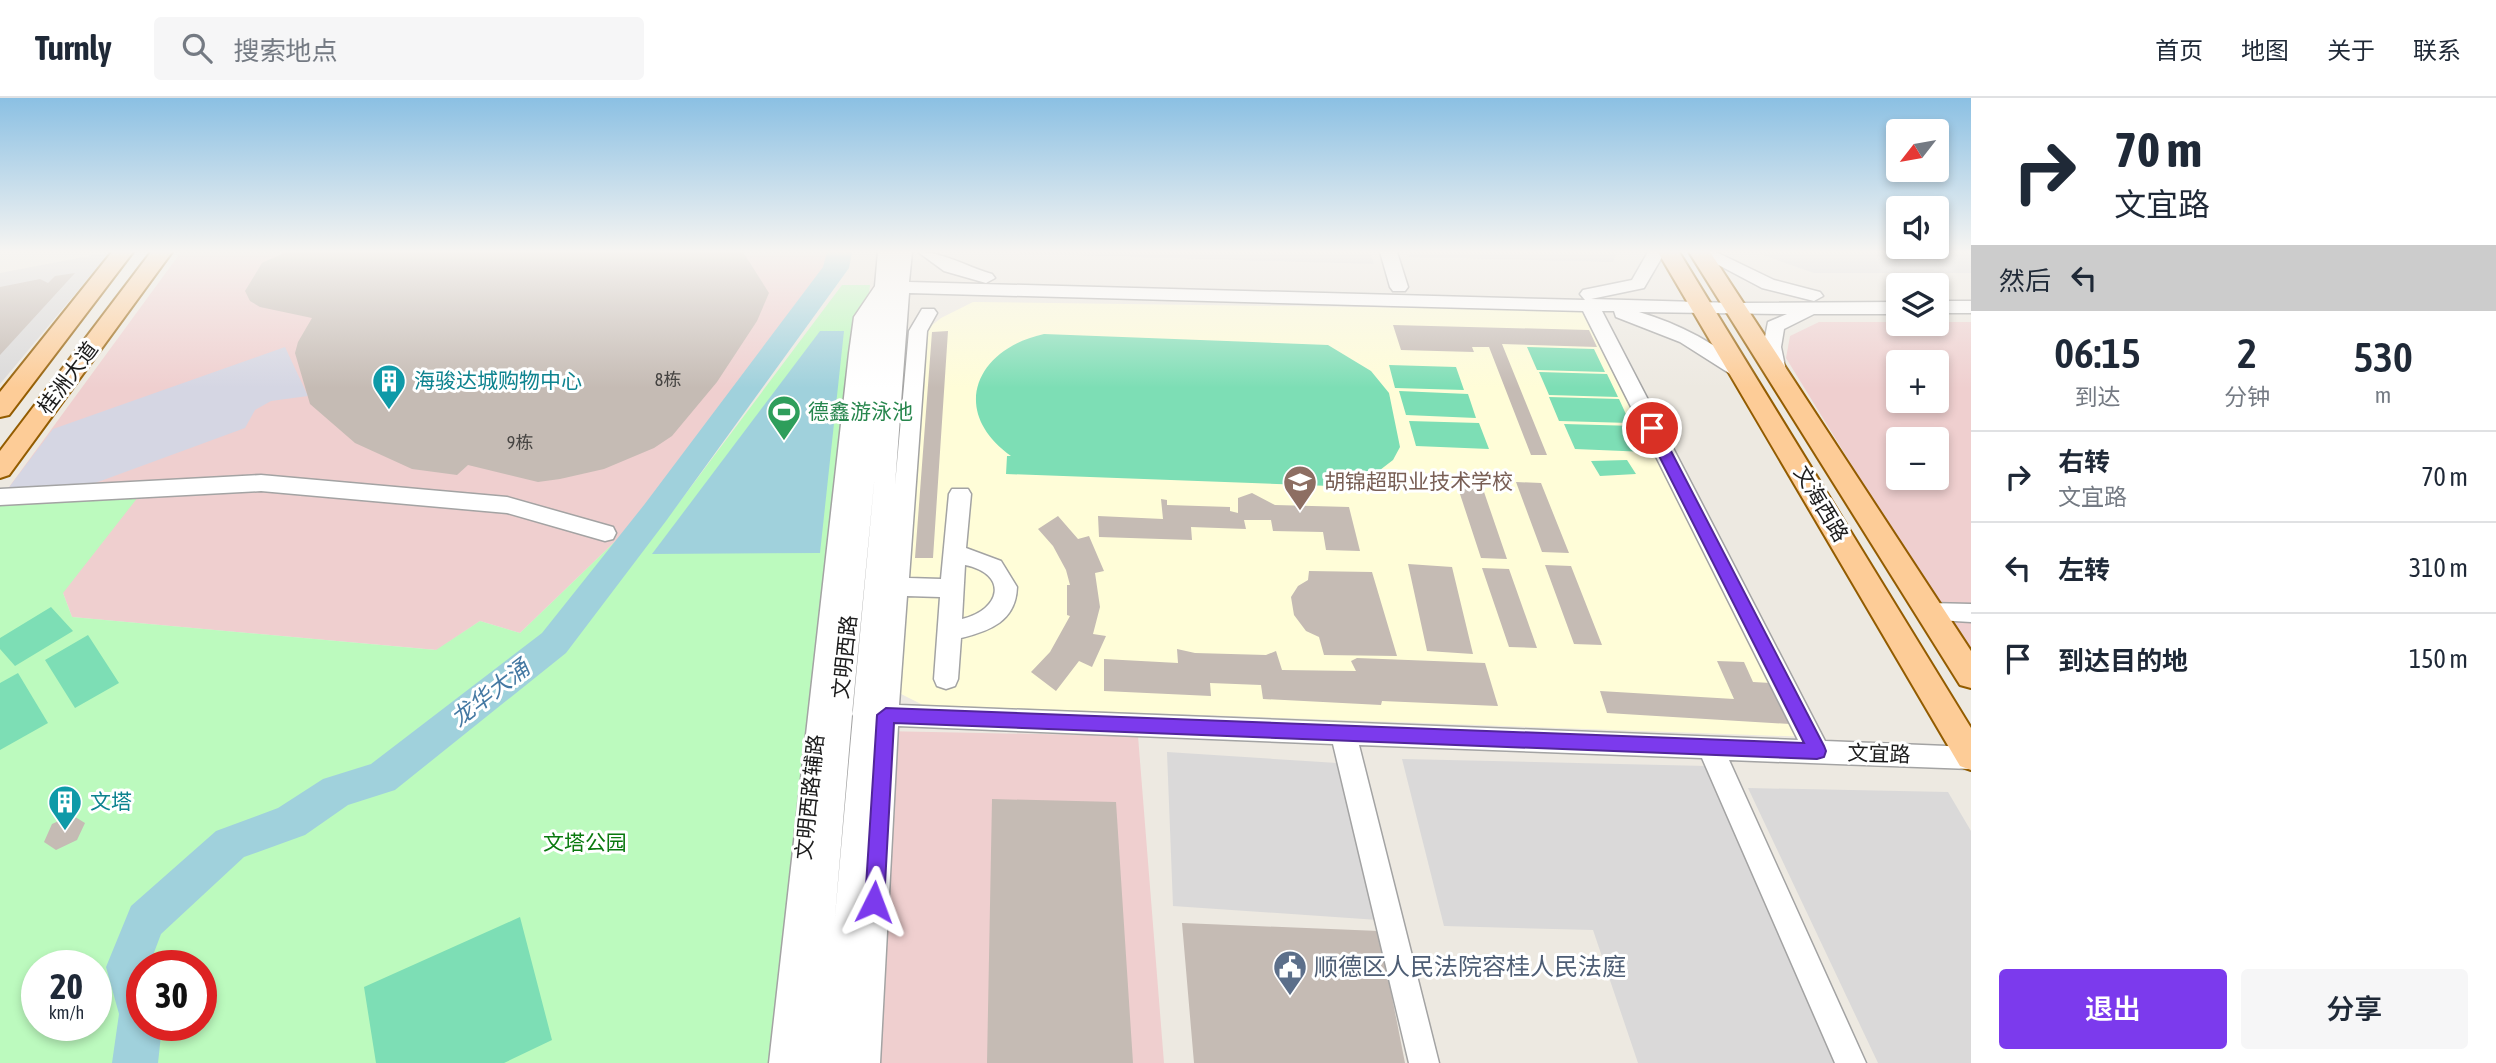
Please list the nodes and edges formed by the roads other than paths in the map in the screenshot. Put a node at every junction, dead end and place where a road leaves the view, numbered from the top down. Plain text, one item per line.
1 (88, 297) edge
2 (128, 297) edge
3 (877, 297) edge
4 (889, 297) edge
5 (893, 297) edge
6 (959, 297) edge
7 (1515, 297) edge
8 (1558, 297) edge
9 (1595, 297) edge
10 (1696, 297) edge
11 (1727, 297) edge
12 (1803, 297) edge
13 (1875, 297) edge
14 (1589, 299) junction
15 (1699, 301) junction
16 (1817, 302) junction
17 (1731, 303) junction
18 (1886, 307) edge
19 (1949, 307) edge
20 (1971, 307) edge
21 (928, 313) junction
22 (896, 342) junction
23 (1777, 376) junction
24 (1747, 380) junction
25 (0, 409) edge
26 (0, 469) edge
27 (960, 494) dead end
28 (0, 497) edge
29 (605, 533) dead end
30 (954, 554) junction
31 (886, 587) junction
32 (952, 588) junction
33 (1929, 612) junction
34 (1971, 613) edge
35 (949, 631) junction
36 (1971, 676) edge
37 (946, 679) dead end
38 (875, 715) junction
39 (1343, 731) junction
40 (1710, 747) junction
41 (1817, 751) junction
42 (1971, 757) edge
43 (822, 1056) edge
44 (784, 1063) edge
45 (865, 1063) edge
46 (1424, 1063) edge
47 (1851, 1063) edge

1 - 25 main road, 桂洲大道
2 - 26 main road, 桂洲大道
3 - 44 street, 文明西路辅路
4 - 43 street, 文明西路
5 - 22 street, 文明西路
6 - 21 street
7 - 14 street
8 - 14 street
9 - 14 street
10 - 15 main road, 文海西路
11 - 17 main road, 文海西路
12 - 16 street
13 - 16 street
14 - 15 street
14 - 24 street
14 - 41 street
15 - 17 street
15 - 24 main road, 文海西路
16 - 17 street
16 - 18 street
16 - 23 street
17 - 23 main road, 文海西路
19 - 20 street
21 - 22 street
21 - 31 street
22 - 31 street, 文明西路
23 - 33 main road, 文海西路
24 - 42 main road, 文海西路
27 - 30 street
28 - 29 street
30 - 32 street
30 - 35 street
31 - 32 street
31 - 38 street
32 - 35 street
33 - 34 street
33 - 36 main road, 文海西路
35 - 37 street
38 - 39 street, 文宜路
38 - 43 street, 文明西路
38 - 45 street
39 - 40 street, 文宜路
39 - 46 street
40 - 41 street, 文宜路
40 - 47 street
41 - 42 street, 文宜路

